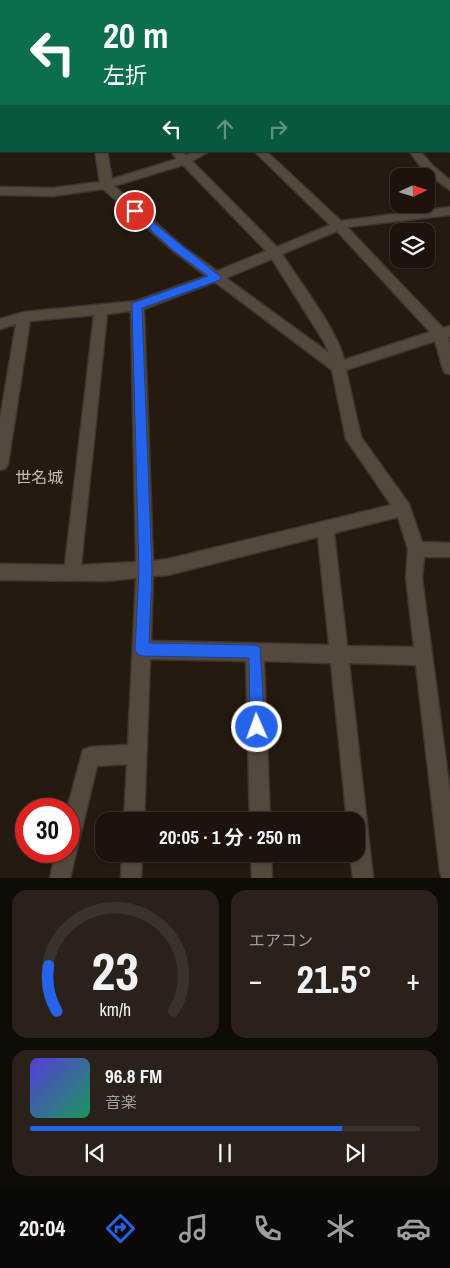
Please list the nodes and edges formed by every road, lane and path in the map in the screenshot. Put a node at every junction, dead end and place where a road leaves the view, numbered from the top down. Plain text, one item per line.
1 (101, 152) edge
2 (199, 152) edge
3 (260, 152) edge
4 (415, 152) edge
5 (179, 156) edge
6 (450, 168) edge
7 (446, 183) edge
8 (107, 186) junction
9 (0, 191) edge
10 (450, 211) edge
11 (339, 226) junction
12 (276, 253) junction
13 (216, 277) junction
14 (137, 306) junction
15 (101, 309) junction
16 (24, 317) junction
17 (0, 324) edge
18 (445, 332) edge
19 (338, 366) junction
20 (450, 369) edge
21 (0, 464) edge
22 (402, 509) junction
23 (325, 528) junction
24 (416, 549) junction
25 (450, 550) edge
26 (145, 571) junction
27 (0, 572) edge
28 (72, 573) junction
29 (142, 650) junction
30 (255, 652) junction
31 (339, 654) junction
32 (423, 656) junction
33 (137, 754) junction
34 (80, 798) edge
35 (134, 812) edge
36 (260, 812) edge
37 (132, 862) edge
38 (261, 862) edge
39 (63, 863) edge
40 (450, 872) edge
41 (60, 878) edge
42 (131, 878) edge
43 (262, 878) edge
44 (364, 878) edge

1 - 8 street
2 - 5 street
3 - 11 street
4 - 7 street
5 - 8 street
5 - 12 street
6 - 7 street
8 - 9 street
8 - 13 street
10 - 11 street
11 - 12 street
11 - 18 street
12 - 13 street
12 - 19 street
13 - 14 street
13 - 19 street
14 - 15 street
14 - 26 street
15 - 16 street
15 - 28 street
16 - 17 street
16 - 21 street
18 - 19 street
18 - 20 street
19 - 22 street
22 - 23 street
22 - 24 street
23 - 26 street
23 - 31 street
24 - 25 street
24 - 32 street
26 - 28 street
26 - 29 street
27 - 28 street
29 - 30 street
29 - 33 street
30 - 31 street
30 - 36 street
31 - 32 street
31 - 44 street
32 - 40 street
33 - 34 street
33 - 35 street
37 - 42 street
38 - 43 street
39 - 41 street

